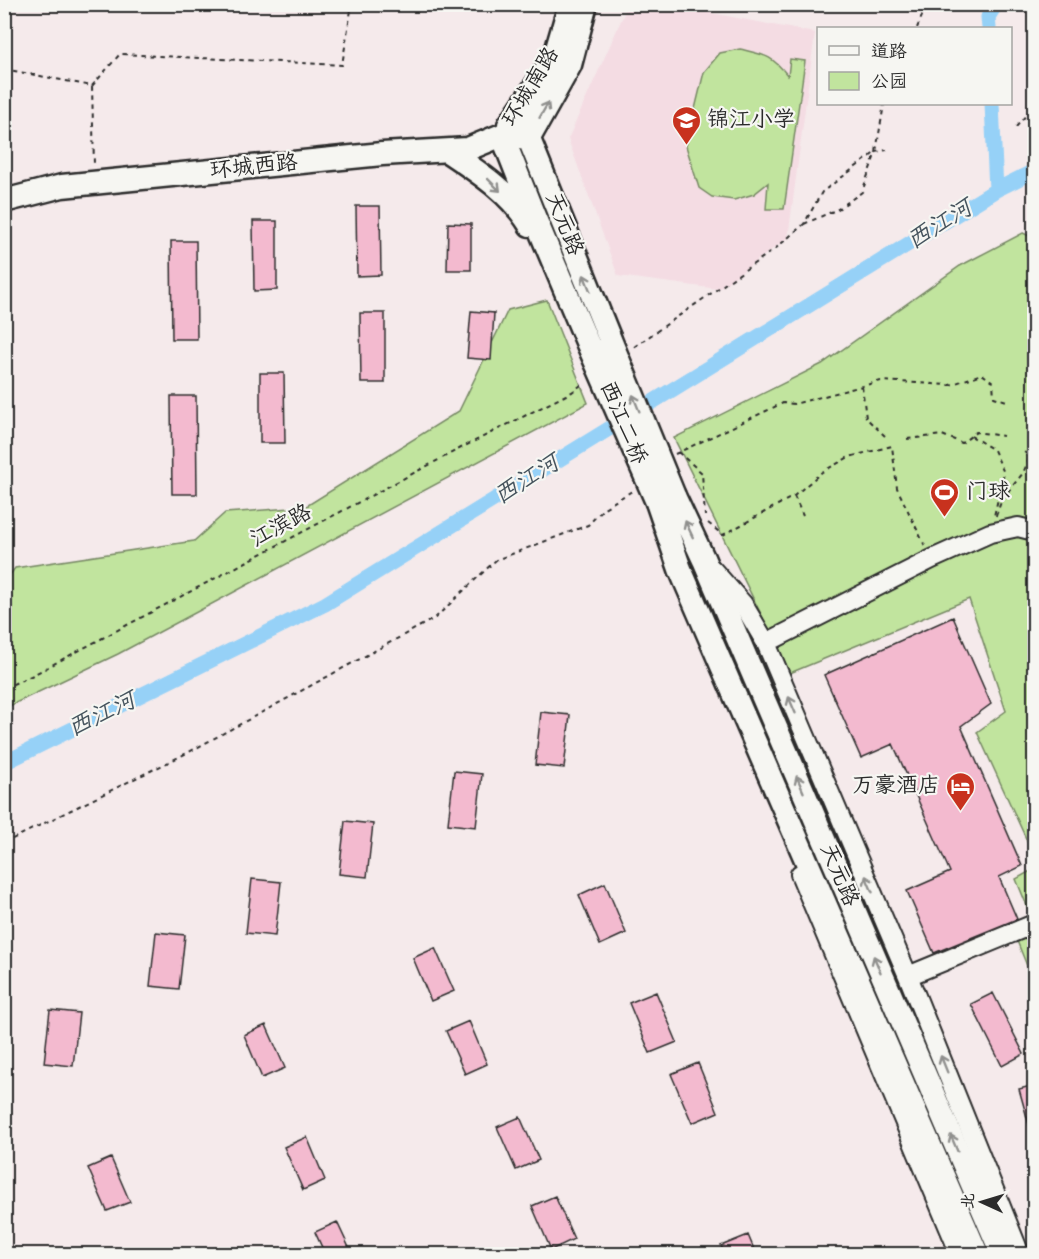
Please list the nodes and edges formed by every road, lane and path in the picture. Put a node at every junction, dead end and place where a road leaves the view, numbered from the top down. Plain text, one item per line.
1 (352, 4) edge
2 (570, 4) edge
3 (586, 4) edge
4 (927, 4) edge
5 (917, 27) edge
6 (4, 69) edge
7 (1035, 75) edge
8 (92, 86) junction
9 (1035, 86) edge
10 (884, 105) edge
11 (1035, 106) edge
12 (518, 112) junction
13 (1016, 127) dead end
14 (502, 135) junction
15 (529, 138) junction
16 (887, 150) dead end
17 (447, 151) junction
18 (876, 152) junction
19 (95, 183) junction
20 (4, 201) edge
21 (804, 224) junction
22 (557, 269) junction
23 (599, 341) junction
24 (630, 350) dead end
25 (591, 378) dead end
26 (862, 386) junction
27 (1010, 402) dead end
28 (885, 436) dead end
29 (971, 436) junction
30 (1003, 436) dead end
31 (907, 439) dead end
32 (1023, 451) dead end
33 (678, 452) junction
34 (670, 459) dead end
35 (635, 489) dead end
36 (794, 496) junction
37 (665, 499) junction
38 (803, 516) dead end
39 (1035, 531) edge
40 (990, 533) junction
41 (932, 559) junction
42 (704, 560) junction
43 (680, 569) junction
44 (766, 643) junction
45 (4, 688) edge
46 (4, 843) edge
47 (1035, 924) edge
48 (908, 976) junction
49 (960, 1254) edge
50 (977, 1254) edge
51 (1002, 1254) edge
52 (1020, 1254) edge

1 - 8 path
2 - 12 main road, 环城南路
15 -> 3 main road
4 - 5 path
6 - 8 path
7 - 9 path
8 - 19 path
10 - 18 path
11 - 13 path
12 - 14 main road, 环城南路
12 - 15 main road, 天元路
14 - 15 main road
14 - 17 main road, 环城西路
14 - 22 main road, 天元路
23 -> 15 main road, 天元路
16 - 18 path
17 - 19 main road, 环城西路
17 -> 22 main road
18 - 21 path
18 - 21 path
19 - 20 main road, 环城西路
21 - 24 path
22 - 23 main road, 天元路
23 - 37 main road, 西江二桥, bridge
25 - 45 path, 江滨路
26 - 27 path
26 - 28 path
26 - 33 path
29 - 30 path
29 - 31 path
29 - 40 path
32 - 40 path
33 - 34 path
33 - 36 path
35 - 46 path
36 - 38 path
36 - 41 path
42 -> 37 main road, 天元路
37 - 43 main road, 天元路
39 - 40 lane
40 - 41 lane
41 - 44 lane
42 - 44 lane
51 -> 42 main road, 天元路
43 - 49 lane
43 - 50 main road, 天元路
48 -> 44 lane
47 - 48 lane
52 -> 48 lane

